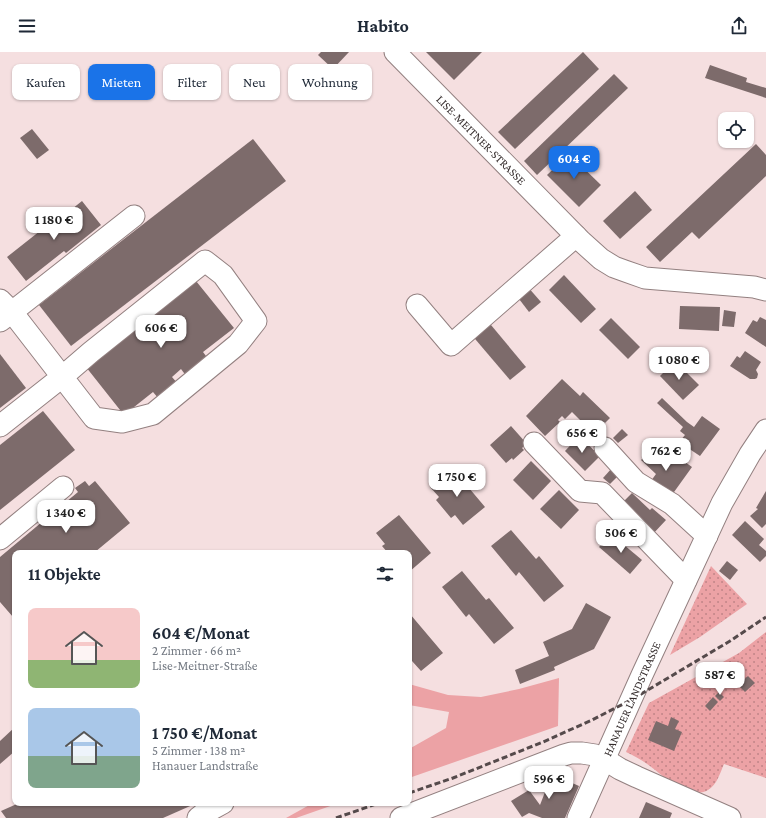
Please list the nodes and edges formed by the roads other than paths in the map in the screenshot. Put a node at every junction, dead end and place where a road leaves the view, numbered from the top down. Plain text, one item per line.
1 (395, 52) edge
2 (134, 216) dead end
3 (576, 236) junction
4 (766, 290) edge
5 (418, 306) dead end
6 (4, 311) edge
7 (62, 377) junction
8 (0, 426) edge
9 (766, 430) edge
10 (534, 443) dead end
11 (605, 448) dead end
12 (63, 487) dead end
13 (707, 536) junction
14 (0, 539) edge
15 (686, 580) junction
16 (604, 759) junction
17 (218, 806) edge
18 (198, 818) edge
19 (401, 818) edge
20 (578, 818) edge
21 (730, 818) edge

1 - 3 street, LISE-MEITNER-STRASSE
2 - 6 street
3 - 4 street, LISE-MEITNER-STRASSE
3 - 5 street
6 - 7 street
7 - 7 street
7 - 8 street
9 - 13 street, HANAUER LANDSTRASSE
10 - 15 street
11 - 13 street
12 - 14 street
13 - 15 street, HANAUER LANDSTRASSE
15 - 16 street, HANAUER LANDSTRASSE
16 - 19 street
16 - 20 street, HANAUER LANDSTRASSE
16 - 21 street
17 - 18 street

